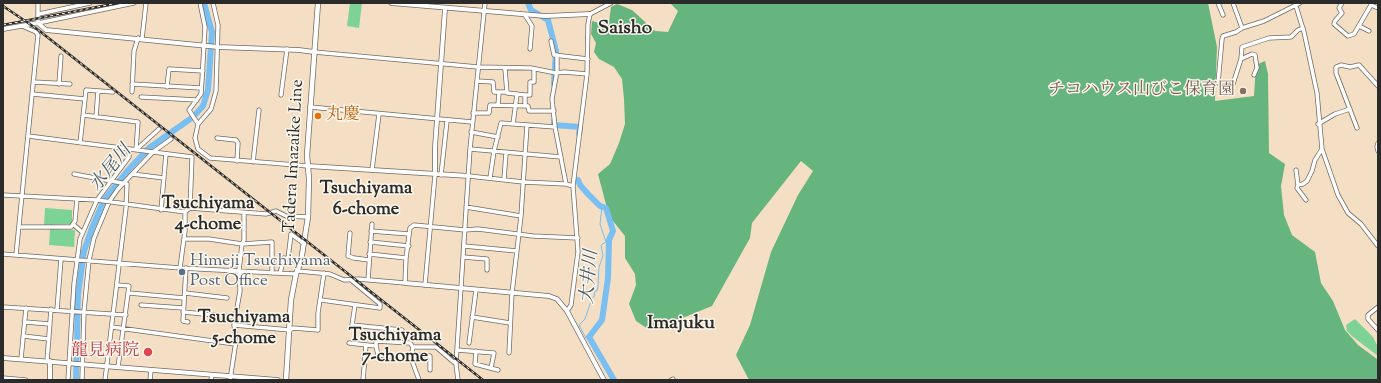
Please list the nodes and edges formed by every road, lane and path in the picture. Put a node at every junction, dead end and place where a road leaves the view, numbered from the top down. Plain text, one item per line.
1 (38, 3) edge
2 (90, 3) edge
3 (134, 3) edge
4 (146, 3) edge
5 (200, 3) edge
6 (213, 3) edge
7 (318, 3) edge
8 (391, 3) edge
9 (485, 3) edge
10 (611, 3) edge
11 (1218, 3) edge
12 (1233, 3) edge
13 (1342, 3) edge
14 (1297, 4) edge
15 (445, 8) junction
16 (1378, 8) edge
17 (484, 11) junction
18 (38, 14) junction
19 (590, 14) junction
20 (525, 15) junction
21 (1222, 15) dead end
22 (38, 23) junction
23 (22, 26) junction
24 (1359, 26) junction
25 (1242, 28) junction
26 (1303, 28) junction
27 (3, 29) edge
28 (1368, 31) dead end
29 (140, 39) junction
30 (551, 41) dead end
31 (204, 45) junction
32 (218, 47) junction
33 (287, 49) junction
34 (530, 49) dead end
35 (314, 52) junction
36 (557, 55) junction
37 (61, 56) dead end
38 (588, 59) junction
39 (1241, 59) junction
40 (441, 64) junction
41 (478, 67) junction
42 (505, 69) junction
43 (534, 69) junction
44 (203, 71) junction
45 (556, 73) junction
46 (587, 74) junction
47 (1254, 75) dead end
48 (478, 81) junction
49 (34, 82) junction
50 (59, 84) junction
51 (70, 84) dead end
52 (132, 84) junction
53 (1378, 86) edge
54 (167, 87) junction
55 (201, 88) junction
56 (98, 91) junction
57 (112, 92) dead end
58 (132, 92) dead end
59 (506, 92) junction
60 (498, 93) junction
61 (32, 94) junction
62 (516, 94) junction
63 (281, 95) dead end
64 (525, 95) junction
65 (141, 97) dead end
66 (85, 99) junction
67 (197, 100) junction
68 (498, 105) junction
69 (516, 105) junction
70 (525, 106) junction
71 (310, 107) junction
72 (1350, 109) junction
73 (259, 110) dead end
74 (554, 111) junction
75 (474, 113) junction
76 (379, 114) junction
77 (83, 115) junction
78 (96, 117) junction
79 (437, 120) junction
80 (447, 121) junction
81 (472, 122) junction
82 (198, 124) junction
83 (513, 124) junction
84 (526, 124) junction
85 (1318, 124) junction
86 (555, 127) junction
87 (1357, 128) dead end
88 (159, 129) dead end
89 (471, 132) junction
90 (28, 136) junction
91 (498, 136) junction
92 (217, 138) dead end
93 (171, 139) dead end
94 (80, 142) junction
95 (1378, 143) edge
96 (129, 149) junction
97 (470, 149) junction
98 (1322, 149) junction
99 (136, 150) junction
100 (494, 151) junction
101 (1378, 151) edge
102 (152, 152) junction
103 (506, 153) junction
104 (166, 154) junction
105 (525, 154) junction
106 (561, 157) junction
107 (237, 161) junction
108 (253, 162) junction
109 (308, 166) junction
110 (372, 170) junction
111 (1296, 170) dead end
112 (74, 174) dead end
113 (132, 174) junction
114 (435, 174) junction
115 (441, 175) junction
116 (468, 176) junction
117 (164, 178) junction
118 (490, 178) junction
119 (110, 180) junction
120 (504, 180) junction
121 (523, 182) junction
122 (124, 183) junction
123 (566, 184) junction
124 (1298, 185) junction
125 (573, 186) junction
126 (3, 195) edge
127 (22, 195) junction
128 (77, 199) junction
129 (97, 200) junction
130 (1306, 200) dead end
131 (109, 202) junction
132 (126, 205) junction
133 (466, 207) junction
134 (190, 208) junction
135 (161, 210) junction
136 (185, 212) junction
137 (244, 213) junction
138 (521, 216) junction
139 (308, 217) junction
140 (372, 224) dead end
141 (74, 225) junction
142 (19, 227) junction
143 (430, 227) junction
144 (465, 230) junction
145 (371, 231) junction
146 (82, 232) junction
147 (350, 233) dead end
148 (409, 234) junction
149 (519, 234) junction
150 (578, 238) junction
151 (184, 239) junction
152 (370, 242) junction
153 (303, 243) junction
154 (242, 244) junction
155 (409, 246) junction
156 (464, 246) junction
157 (1378, 246) edge
158 (517, 251) junction
159 (3, 254) edge
160 (369, 254) junction
161 (16, 255) junction
162 (463, 257) junction
163 (406, 258) junction
164 (61, 259) junction
165 (76, 259) junction
166 (288, 259) junction
167 (89, 260) junction
168 (369, 260) junction
169 (301, 261) junction
170 (120, 263) junction
171 (180, 268) junction
172 (186, 268) junction
173 (238, 270) junction
174 (487, 270) dead end
175 (272, 273) junction
176 (280, 273) junction
177 (297, 273) junction
178 (324, 273) junction
179 (351, 280) junction
180 (368, 280) junction
181 (405, 283) junction
182 (117, 285) junction
183 (425, 285) junction
184 (461, 289) junction
185 (476, 290) junction
186 (129, 293) junction
187 (185, 293) junction
188 (512, 293) junction
189 (184, 298) junction
190 (227, 298) dead end
191 (321, 300) junction
192 (140, 305) dead end
193 (355, 305) junction
194 (3, 307) edge
195 (1378, 307) edge
196 (26, 308) junction
197 (183, 308) junction
198 (51, 310) junction
199 (57, 310) junction
200 (72, 310) junction
201 (84, 311) junction
202 (567, 311) junction
203 (183, 312) junction
204 (113, 313) junction
205 (126, 315) junction
206 (235, 317) junction
207 (472, 317) junction
208 (25, 322) junction
209 (188, 322) dead end
210 (510, 323) junction
211 (50, 324) junction
212 (234, 325) junction
213 (112, 327) junction
214 (124, 329) junction
215 (290, 330) junction
216 (402, 330) dead end
217 (1378, 330) edge
218 (23, 336) junction
219 (49, 339) junction
220 (349, 343) dead end
221 (469, 343) dead end
222 (235, 344) junction
223 (366, 345) junction
224 (376, 346) junction
225 (413, 347) junction
226 (457, 350) junction
227 (476, 351) junction
228 (508, 353) dead end
229 (3, 358) edge
230 (410, 358) junction
231 (21, 359) junction
232 (49, 361) junction
233 (69, 363) junction
234 (81, 363) junction
235 (456, 364) junction
236 (107, 366) junction
237 (118, 367) junction
238 (492, 368) junction
239 (151, 370) junction
240 (430, 370) dead end
241 (498, 370) dead end
242 (212, 375) junction
243 (3, 378) edge
244 (230, 378) edge
245 (26, 380) edge
246 (50, 380) edge
247 (68, 380) edge
248 (82, 380) edge
249 (105, 380) edge
250 (150, 380) edge
251 (211, 380) edge
252 (278, 380) edge
253 (286, 380) edge
254 (364, 380) edge
255 (419, 380) edge
256 (458, 380) edge
257 (604, 380) edge

1 - 18 street
2 - 18 street
3 - 22 street
4 - 29 street
5 - 31 street
6 - 32 street
7 - 35 main road, Tadera Imazaike Line
8 - 15 street
9 - 17 street
10 - 19 street
11 - 21 street
12 - 25 street
13 - 24 street
14 - 25 street
14 - 26 street
15 - 17 street
15 - 40 street
16 - 24 street
17 - 20 street
17 - 41 street
18 - 22 street
19 - 20 street
19 - 38 street
20 - 34 street
22 - 23 street
22 - 29 street
23 - 27 street
23 - 49 street
24 - 28 street
25 - 39 street
26 - 39 street
26 - 85 street
29 - 31 street
29 - 52 street
30 - 36 street
31 - 32 street
31 - 44 street
32 - 33 street
32 - 82 street
33 - 35 street
33 - 63 street
35 - 40 street
35 - 71 main road, Tadera Imazaike Line
36 - 38 street
36 - 45 street
37 - 50 street
38 - 46 street
39 - 47 street
40 - 41 street
40 - 79 street
41 - 42 street
41 - 48 street
42 - 43 street
42 - 59 street
43 - 45 street
43 - 64 street
44 - 54 street
44 - 55 street
45 - 46 street
45 - 74 street
46 - 125 street
48 - 60 street
48 - 75 street
49 - 50 street
49 - 61 street
50 - 51 street
52 - 54 street
52 - 58 street
53 - 72 street
54 - 55 street
55 - 67 street
56 - 57 street
56 - 66 street
56 - 78 street
59 - 60 street
59 - 62 street
60 - 68 street
61 - 66 street
61 - 90 street
62 - 64 street
62 - 69 street
64 - 70 street
65 - 67 street
66 - 77 street
67 - 82 street
68 - 69 street
68 - 75 street
69 - 70 street
69 - 83 street
70 - 74 street
71 - 76 street
71 - 109 main road, Tadera Imazaike Line
72 - 85 street
72 - 87 street
73 - 108 street
74 - 86 street
75 - 81 street
76 - 79 street
76 - 110 street
77 - 78 street
77 - 94 street
78 - 99 street
79 - 80 street
79 - 114 street
80 - 81 street
80 - 115 street
81 - 89 street
82 - 107 street
83 - 84 street
83 - 91 street
84 - 86 street
84 - 105 street
85 - 98 street
86 - 106 street
88 - 99 street
89 - 91 street
89 - 97 street
90 - 94 street
90 - 127 street
91 - 100 street
92 - 107 street
93 - 102 street
94 - 96 street
95 - 101 street
96 - 99 street
96 - 119 street
97 - 100 street
97 - 116 street
98 - 124 street
98 - 157 street
99 - 102 street
100 - 103 street
100 - 118 street
102 - 104 street
102 - 113 street
103 - 105 street
103 - 120 street
104 - 117 street
104 - 134 street
105 - 106 street
105 - 121 street
106 - 123 street
107 - 108 street
108 - 109 street
109 - 110 street
109 - 139 main road, Tadera Imazaike Line
110 - 114 street
111 - 124 street
112 - 119 street
113 - 117 street
113 - 122 street
114 - 115 street
114 - 143 street
115 - 116 street
116 - 118 street
116 - 133 street
117 - 135 street
118 - 120 street
119 - 122 street
119 - 129 street
120 - 121 street
121 - 123 street
121 - 138 street
122 - 131 street
122 - 132 street
123 - 125 street
124 - 130 street
125 - 150 street
126 - 127 street
127 - 128 street
127 - 142 street
128 - 129 street
128 - 141 street
129 - 131 street
129 - 146 street
131 - 132 street
131 - 167 street
132 - 135 street
132 - 170 street
133 - 138 street
133 - 144 street
134 - 136 street
134 - 137 street
135 - 136 street
136 - 151 street
137 - 139 street
137 - 154 street
138 - 149 street
139 - 153 main road, Tadera Imazaike Line
140 - 145 street
141 - 142 street
141 - 146 street
142 - 161 street
143 - 144 street
143 - 148 street
143 - 183 street
144 - 149 street
144 - 156 street
145 - 148 street
145 - 152 street
146 - 165 street
147 - 168 street
148 - 155 street
149 - 150 street
149 - 158 street
150 - 202 street
151 - 154 street
151 - 171 street
152 - 155 street
152 - 160 street
153 - 166 street
153 - 169 main road, Tadera Imazaike Line
154 - 173 street
154 - 175 street
155 - 163 street
156 - 158 street
156 - 162 street
158 - 188 street
159 - 161 street
160 - 163 street
160 - 168 street
161 - 164 street
162 - 174 street
162 - 184 street
163 - 181 street
164 - 165 street
164 - 199 street
165 - 167 street
165 - 200 street
166 - 169 street
166 - 176 street
167 - 170 street
167 - 201 street
168 - 180 street
169 - 177 main road, Tadera Imazaike Line
170 - 171 street
170 - 182 street
171 - 172 street
172 - 173 street
172 - 187 street
173 - 175 street
173 - 206 street
175 - 176 street
176 - 177 street
177 - 178 street
177 - 215 main road, Tadera Imazaike Line
178 - 179 street
178 - 191 street
179 - 180 street
179 - 193 street
180 - 181 street
181 - 183 street
182 - 186 street
182 - 204 street
183 - 184 street
184 - 185 street
184 - 226 street
185 - 188 street
185 - 207 street
186 - 189 street
186 - 205 street
187 - 189 street
187 - 190 street
188 - 202 street
188 - 210 street
189 - 197 street
191 - 193 street
191 - 215 street
192 - 197 street
193 - 216 street
194 - 196 street
195 - 217 street
196 - 198 street
196 - 208 street
197 - 203 street
198 - 199 street
198 - 211 street
199 - 200 street
200 - 201 street
200 - 233 street
201 - 204 street
201 - 234 street
202 - 257 street
203 - 206 street
203 - 209 street
204 - 205 street
204 - 213 street
205 - 214 street
206 - 212 street
207 - 210 street
207 - 221 street
208 - 211 street
208 - 218 street
210 - 228 street
211 - 219 street
212 - 215 street
212 - 222 street
213 - 214 street
213 - 236 street
214 - 222 street
214 - 237 street
215 - 253 main road, Tadera Imazaike Line
218 - 219 street
218 - 231 street
219 - 232 street
220 - 223 street
222 - 244 street
223 - 224 street
223 - 254 street
224 - 225 street
224 - 230 street
225 - 230 street
225 - 235 street
226 - 227 street
226 - 235 street
227 - 238 street
227 - 238 street
229 - 231 street
230 - 240 street
230 - 255 street
231 - 232 street
232 - 233 street
232 - 246 street
233 - 234 street
233 - 247 street
234 - 236 street
234 - 248 street
235 - 256 street
236 - 237 street
236 - 249 street
237 - 239 street
238 - 241 street
239 - 242 street
239 - 250 street
242 - 244 street
242 - 251 street
243 - 245 street
244 - 252 street

